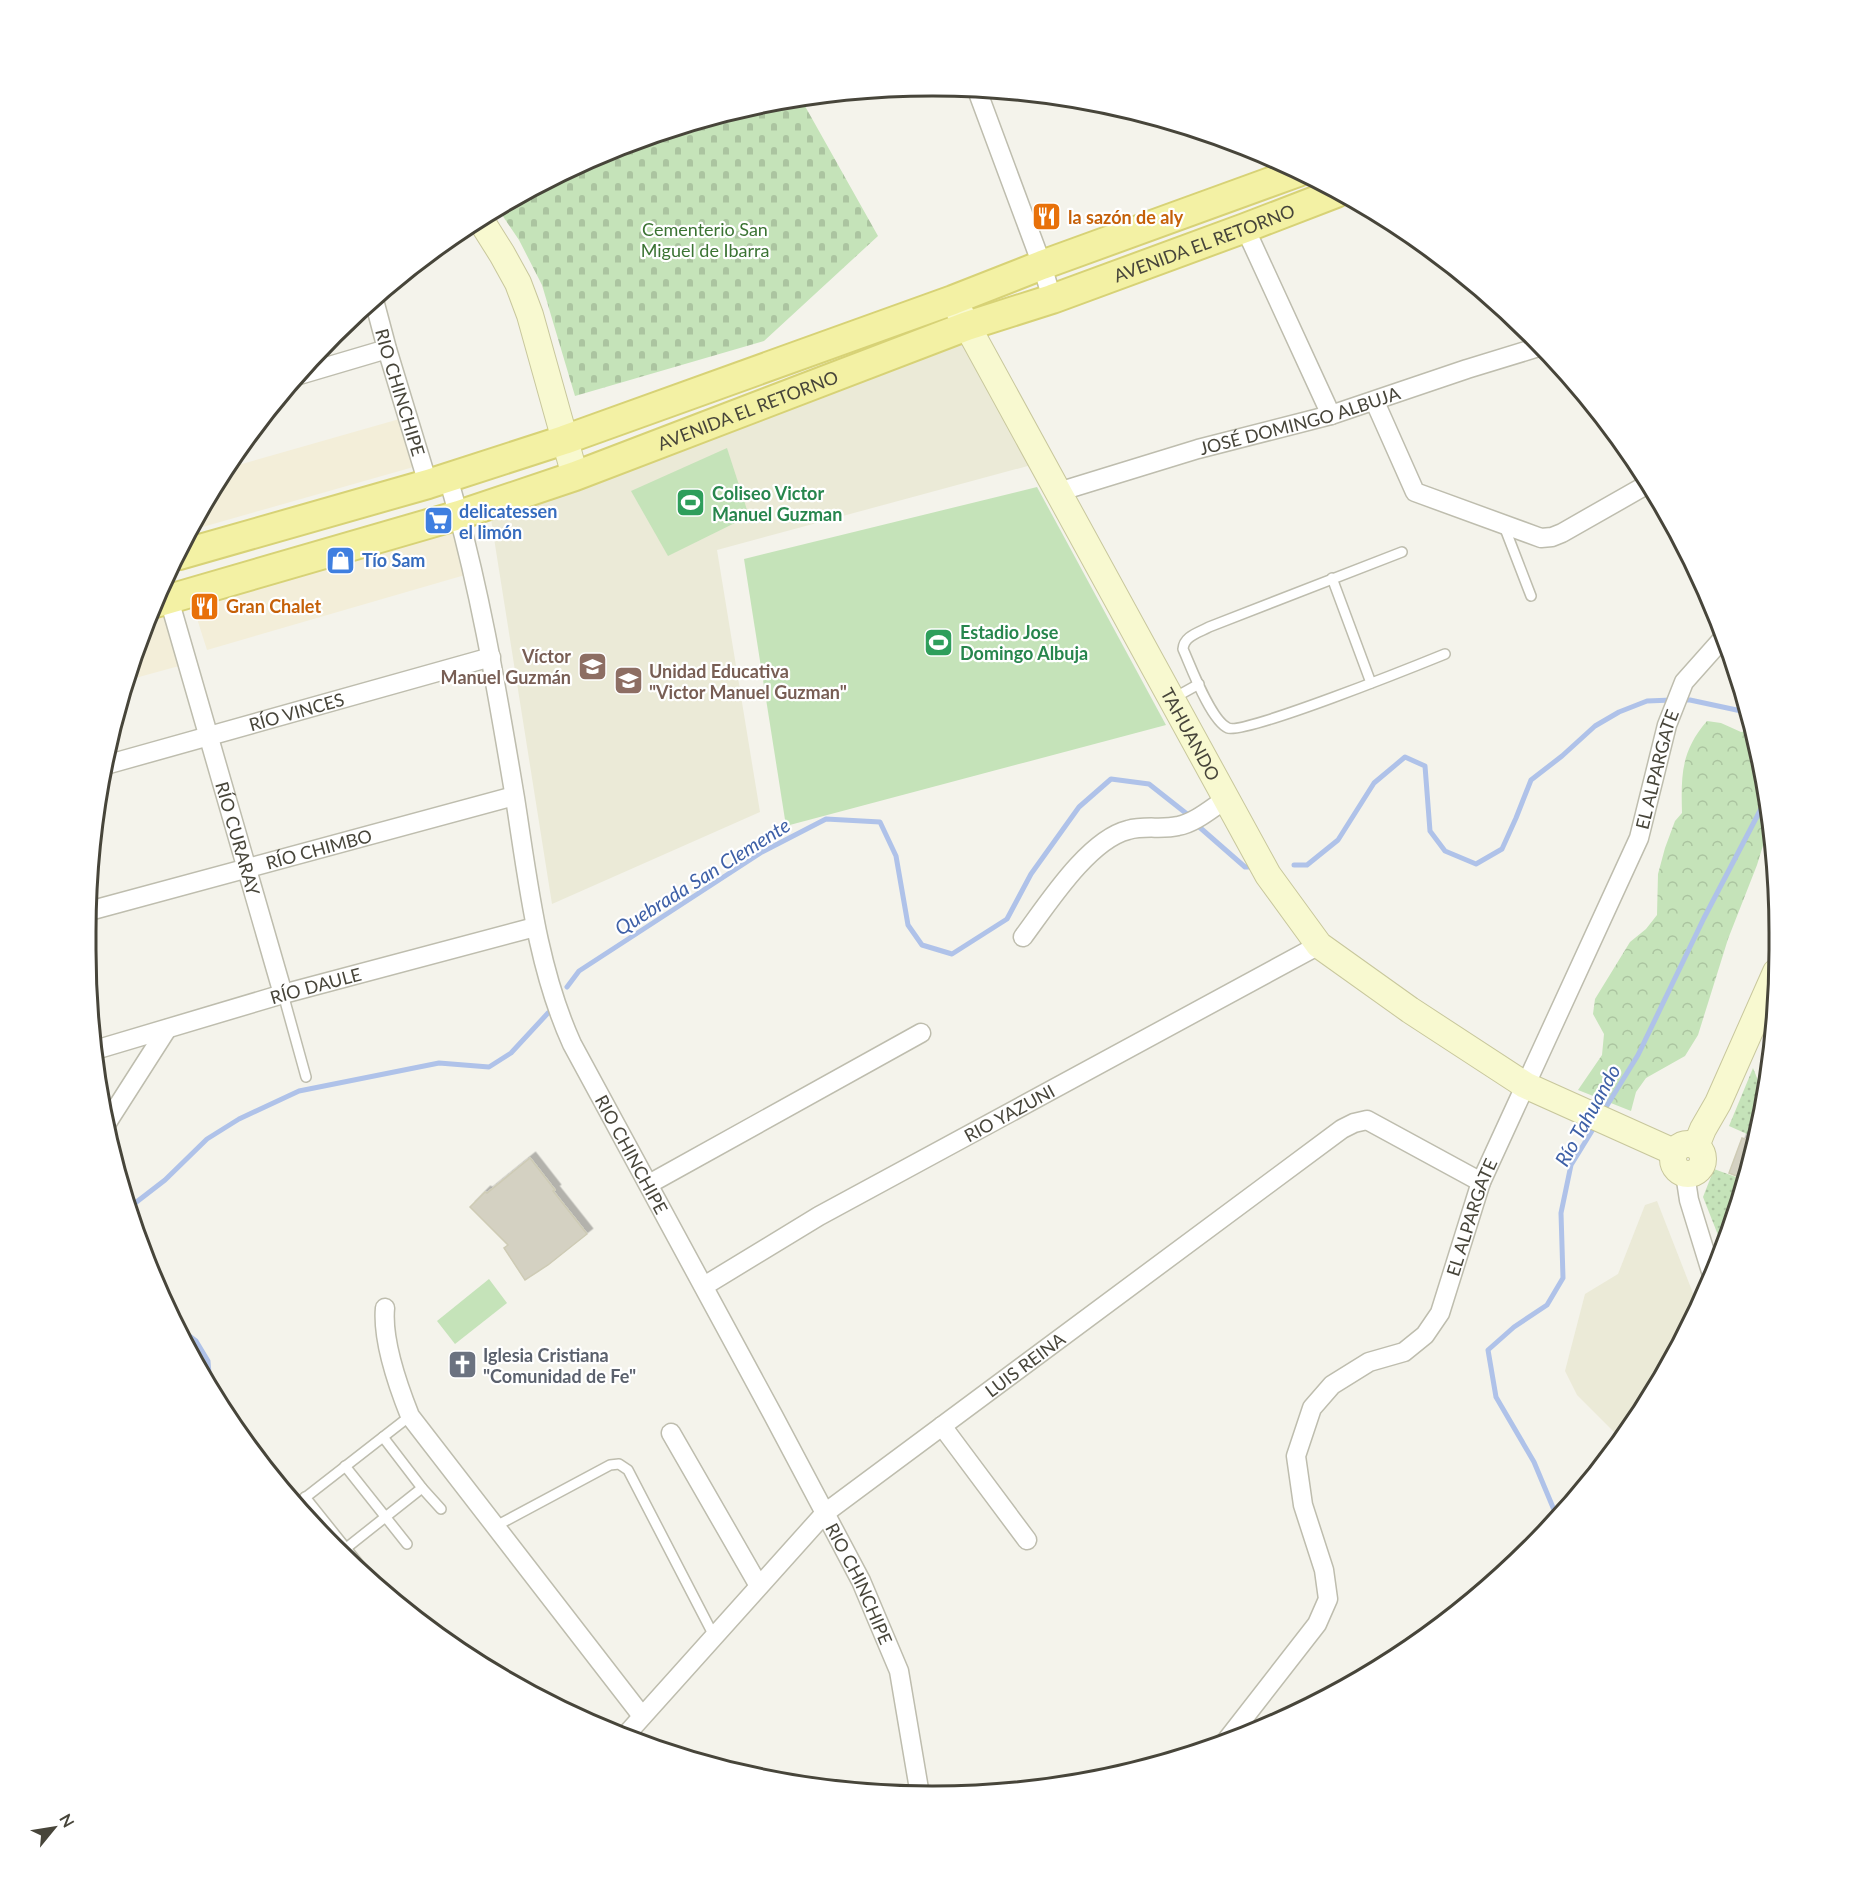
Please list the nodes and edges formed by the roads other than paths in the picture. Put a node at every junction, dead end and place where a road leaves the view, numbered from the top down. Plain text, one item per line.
1 (980, 98) edge
2 (1288, 176) edge
3 (1328, 196) edge
4 (485, 226) edge
5 (1245, 228) junction
6 (1042, 265) junction
7 (1052, 298) junction
8 (953, 300) junction
9 (376, 308) edge
10 (967, 326) junction
11 (387, 349) junction
12 (1532, 349) edge
13 (314, 371) edge
14 (1375, 402) junction
15 (1331, 416) junction
16 (564, 440) junction
17 (575, 476) junction
18 (438, 481) junction
19 (1641, 488) edge
20 (1058, 492) junction
21 (459, 515) junction
22 (1503, 524) junction
23 (1402, 552) dead end
24 (188, 553) edge
25 (1332, 578) junction
26 (168, 593) edge
27 (1531, 596) dead end
28 (164, 602) edge
29 (1717, 644) edge
30 (1445, 654) dead end
31 (491, 657) junction
32 (1371, 683) junction
33 (1199, 684) junction
34 (1172, 699) junction
35 (208, 736) junction
36 (114, 763) edge
37 (514, 796) junction
38 (1226, 799) junction
39 (246, 868) junction
40 (97, 909) edge
41 (535, 927) junction
42 (1023, 937) dead end
43 (1319, 945) junction
44 (1767, 991) edge
45 (283, 994) junction
46 (167, 1029) junction
47 (921, 1033) dead end
48 (102, 1048) edge
49 (306, 1077) dead end
50 (1532, 1088) junction
51 (112, 1114) edge
52 (1685, 1157) junction
53 (1481, 1182) junction
54 (649, 1184) junction
55 (1710, 1257) edge
56 (704, 1286) junction
57 (385, 1308) dead end
58 (410, 1416) junction
59 (942, 1426) junction
60 (671, 1433) dead end
61 (382, 1437) junction
62 (345, 1466) junction
63 (422, 1488) junction
64 (303, 1500) edge
65 (441, 1509) dead end
66 (825, 1513) junction
67 (385, 1517) junction
68 (496, 1526) junction
69 (1027, 1540) dead end
70 (406, 1544) dead end
71 (348, 1547) edge
72 (759, 1586) junction
73 (714, 1636) junction
74 (642, 1716) junction
75 (631, 1729) edge
76 (1236, 1729) edge
77 (918, 1785) edge

1 - 6 street
2 - 6 main road, AVENIDA EL RETORNO
3 - 5 main road, AVENIDA EL RETORNO
4 - 16 street
5 - 7 main road, AVENIDA EL RETORNO
5 - 15 street
6 - 7 street
6 - 8 main road, AVENIDA EL RETORNO
7 - 10 main road, AVENIDA EL RETORNO
8 - 10 street, TAHUANDO
8 - 16 main road, AVENIDA EL RETORNO
9 - 11 street, RIO CHINCHIPE
10 - 17 main road, AVENIDA EL RETORNO
10 - 20 street, TAHUANDO
11 - 13 street
11 - 18 street, RIO CHINCHIPE
12 - 14 street, JOSÉ DOMINGO ALBUJA
14 - 15 street, JOSÉ DOMINGO ALBUJA
14 - 22 street
15 - 20 street, JOSÉ DOMINGO ALBUJA
16 - 17 street
16 - 18 main road, AVENIDA EL RETORNO
17 - 21 main road, AVENIDA EL RETORNO
18 - 21 street, RIO CHINCHIPE
18 - 24 main road, AVENIDA EL RETORNO
19 - 22 street
20 - 34 street, TAHUANDO
21 - 26 main road, AVENIDA EL RETORNO
21 - 31 street, RIO CHINCHIPE
22 - 27 lane
23 - 25 lane
25 - 32 lane
25 - 33 lane
28 - 35 street, RÍO CURARAY
29 - 50 street, EL ALPARGATE
30 - 32 lane
31 - 35 street, RÍO VINCES
31 - 37 street, RIO CHINCHIPE
32 - 33 lane
33 - 34 lane
34 - 38 street, TAHUANDO
35 - 36 street, RÍO VINCES
35 - 39 street, RÍO CURARAY
37 - 39 street, RÍO CHIMBO
37 - 41 street, RIO CHINCHIPE
38 - 42 street
38 - 43 street, TAHUANDO
39 - 40 street, RÍO CHIMBO
39 - 45 street, RÍO CURARAY
41 - 45 street, RÍO DAULE
41 - 54 street, RIO CHINCHIPE
43 - 50 street, TAHUANDO
43 - 56 street, RIO YAZUNI
44 - 52 street
45 - 46 street, RÍO DAULE
45 - 49 lane, RÍO CURARAY
46 - 48 street, RÍO DAULE
46 - 51 street
47 - 54 street
50 - 52 street, TAHUANDO
50 - 53 street, EL ALPARGATE
52 - 55 street
53 - 59 street, LUIS REINA
53 - 76 street, EL ALPARGATE
54 - 56 street, RIO CHINCHIPE
56 - 66 street, RIO CHINCHIPE
57 - 58 street
58 - 61 lane
58 - 68 street
59 - 66 street, LUIS REINA
59 - 69 street
60 - 72 street
61 - 62 lane
61 - 63 lane
62 - 64 lane
62 - 67 lane
63 - 65 lane
63 - 67 lane
66 - 72 street, LUIS REINA
66 - 77 street, RIO CHINCHIPE
67 - 70 lane
67 - 71 lane
68 - 73 lane
68 - 74 street
72 - 73 street, LUIS REINA
73 - 74 street, LUIS REINA
74 - 75 street, LUIS REINA

